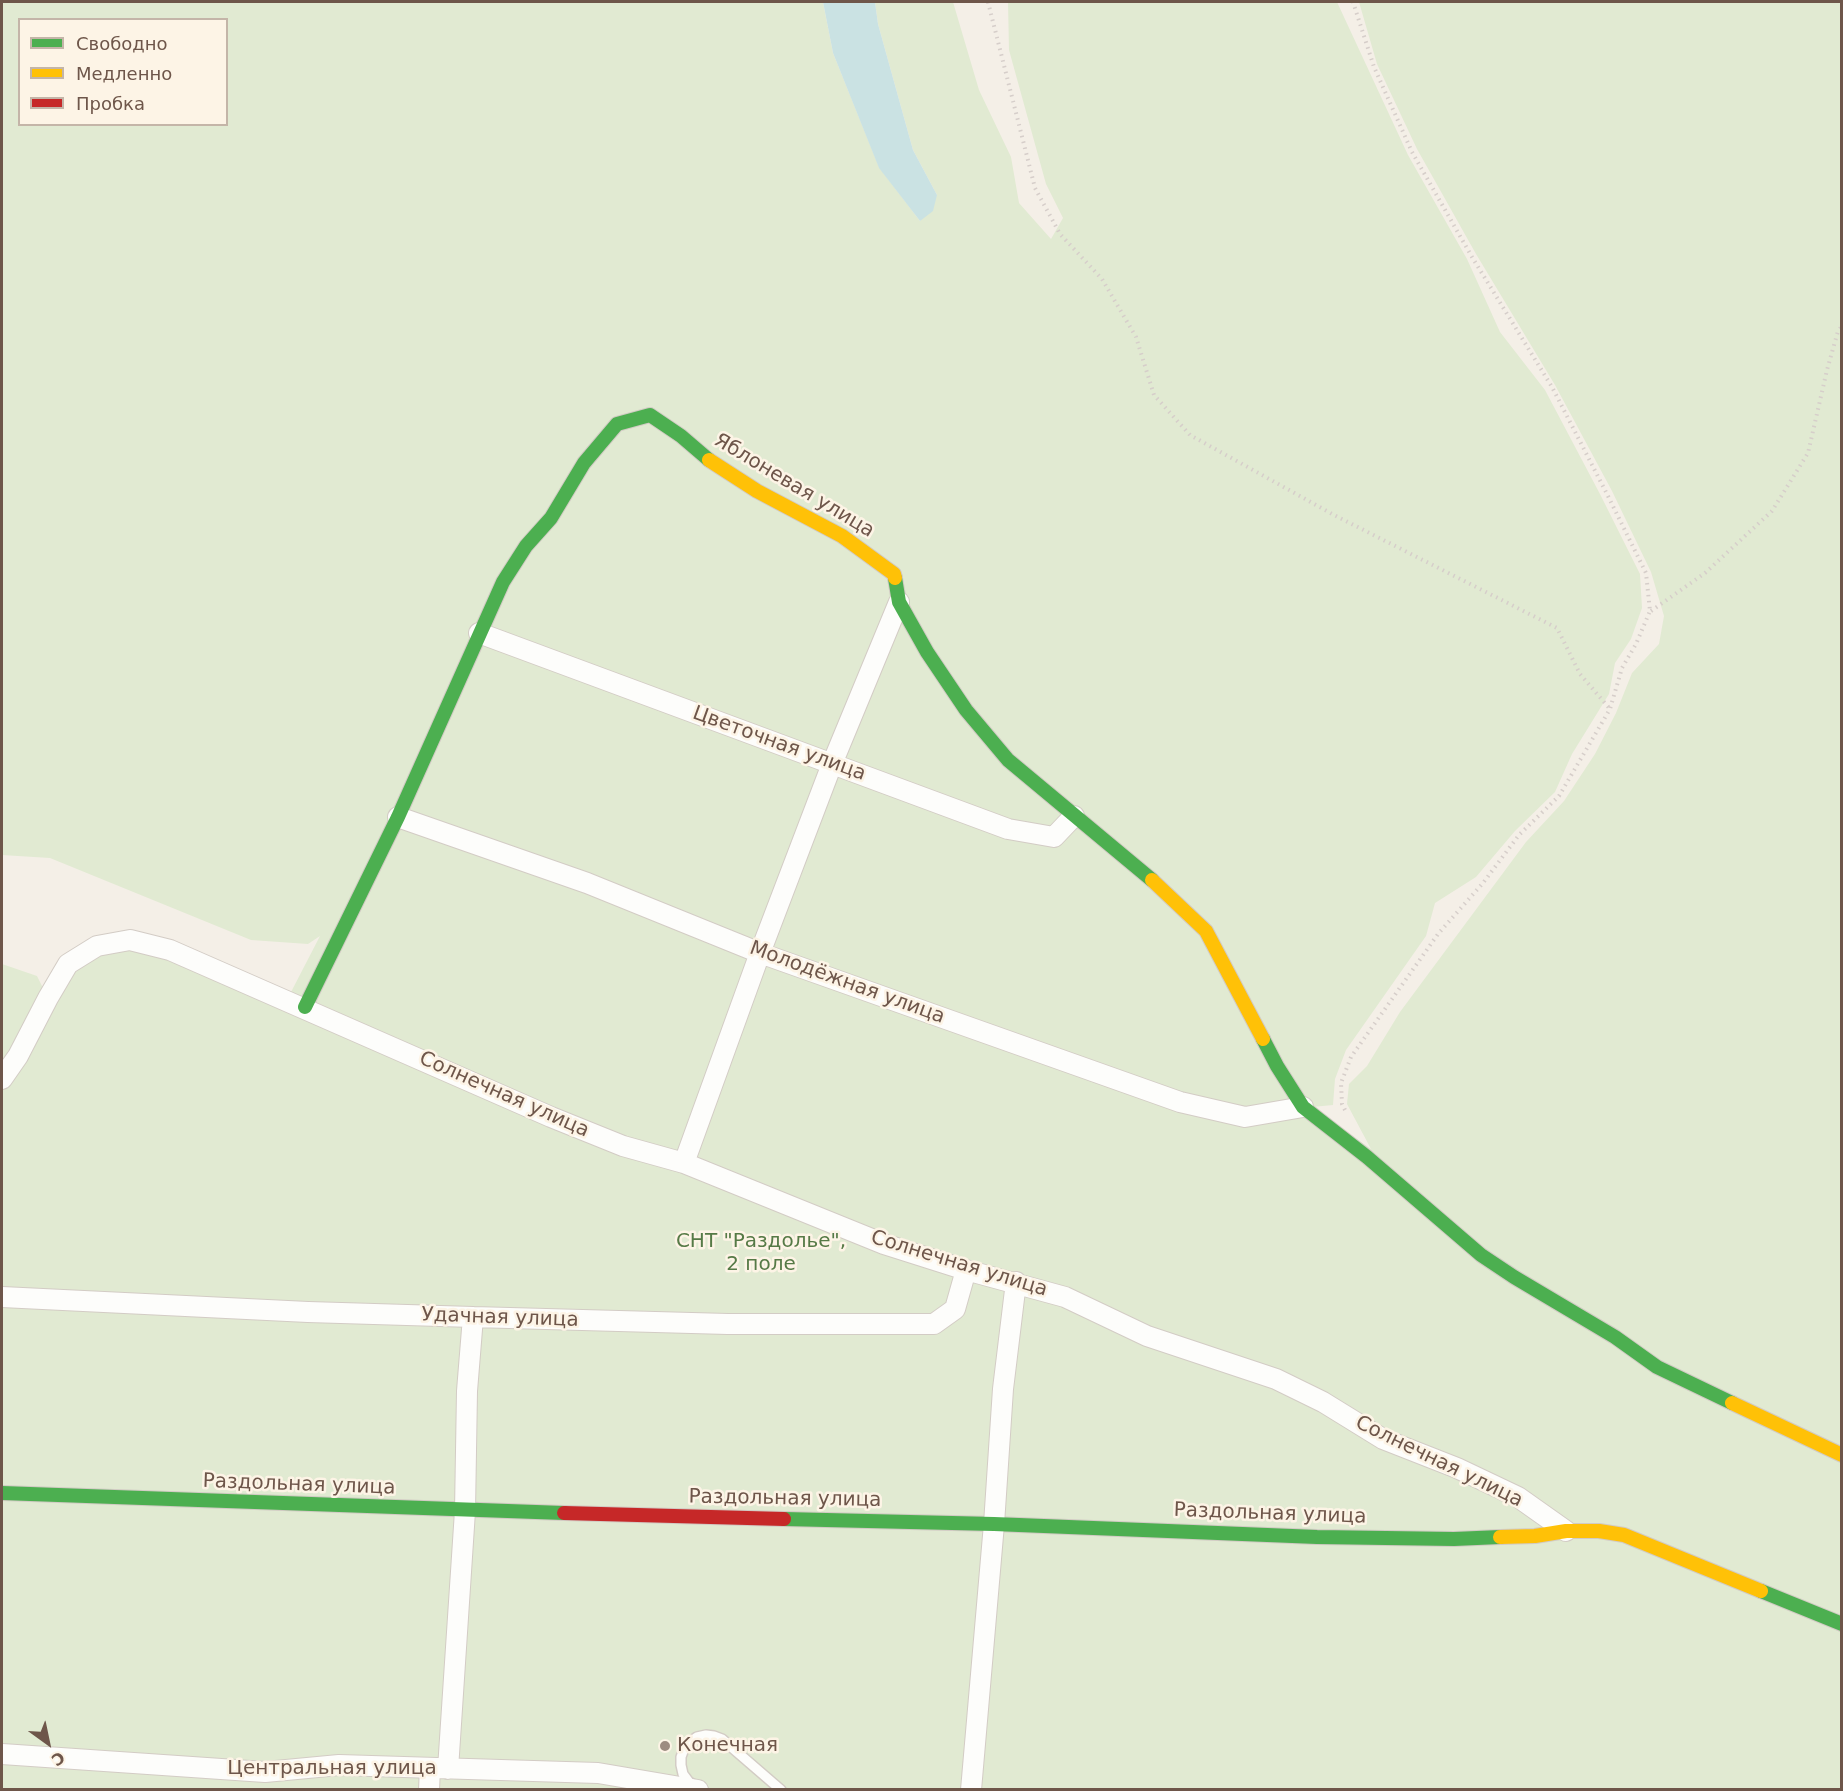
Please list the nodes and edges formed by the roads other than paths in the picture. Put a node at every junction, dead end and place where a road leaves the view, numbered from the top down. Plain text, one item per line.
1 (899, 602) junction
2 (479, 633) junction
3 (832, 764) junction
4 (1074, 816) junction
5 (398, 817) junction
6 (760, 953) junction
7 (305, 1007) junction
8 (2, 1079) edge
9 (1303, 1107) junction
10 (684, 1163) junction
11 (966, 1270) junction
12 (1016, 1282) junction
13 (2, 1297) edge
14 (473, 1317) junction
15 (1842, 1455) edge
16 (2, 1493) edge
17 (465, 1511) junction
18 (994, 1524) junction
19 (1566, 1531) junction
20 (1842, 1624) edge
21 (2, 1754) edge
22 (439, 1768) junction
23 (429, 1790) edge
24 (700, 1790) edge
25 (781, 1790) edge
26 (971, 1790) edge

1 - 2 street, Яблоневая улица
1 - 3 street
1 - 4 street, Яблоневая улица
2 - 3 street, Цветочная улица
2 - 5 street
3 - 4 street, Цветочная улица
3 - 6 street
4 - 9 street, Яблоневая улица
5 - 6 street, Молодёжная улица
5 - 7 street
6 - 9 street, Молодёжная улица
6 - 10 street
7 - 8 street, Солнечная улица
7 - 10 street, Солнечная улица
9 - 15 street
10 - 11 street, Солнечная улица
11 - 12 street, Солнечная улица
11 - 14 street, Удачная улица
12 - 18 street
12 - 19 street, Солнечная улица
13 - 14 street, Удачная улица
14 - 17 street
16 - 17 street, Раздольная улица
17 - 18 street, Раздольная улица
17 - 22 street
18 - 19 street, Раздольная улица
18 - 26 street
19 - 20 street, Раздольная улица
21 - 22 street, Центральная улица
22 - 23 street
22 - 24 street, Центральная улица
24 - 25 lane

